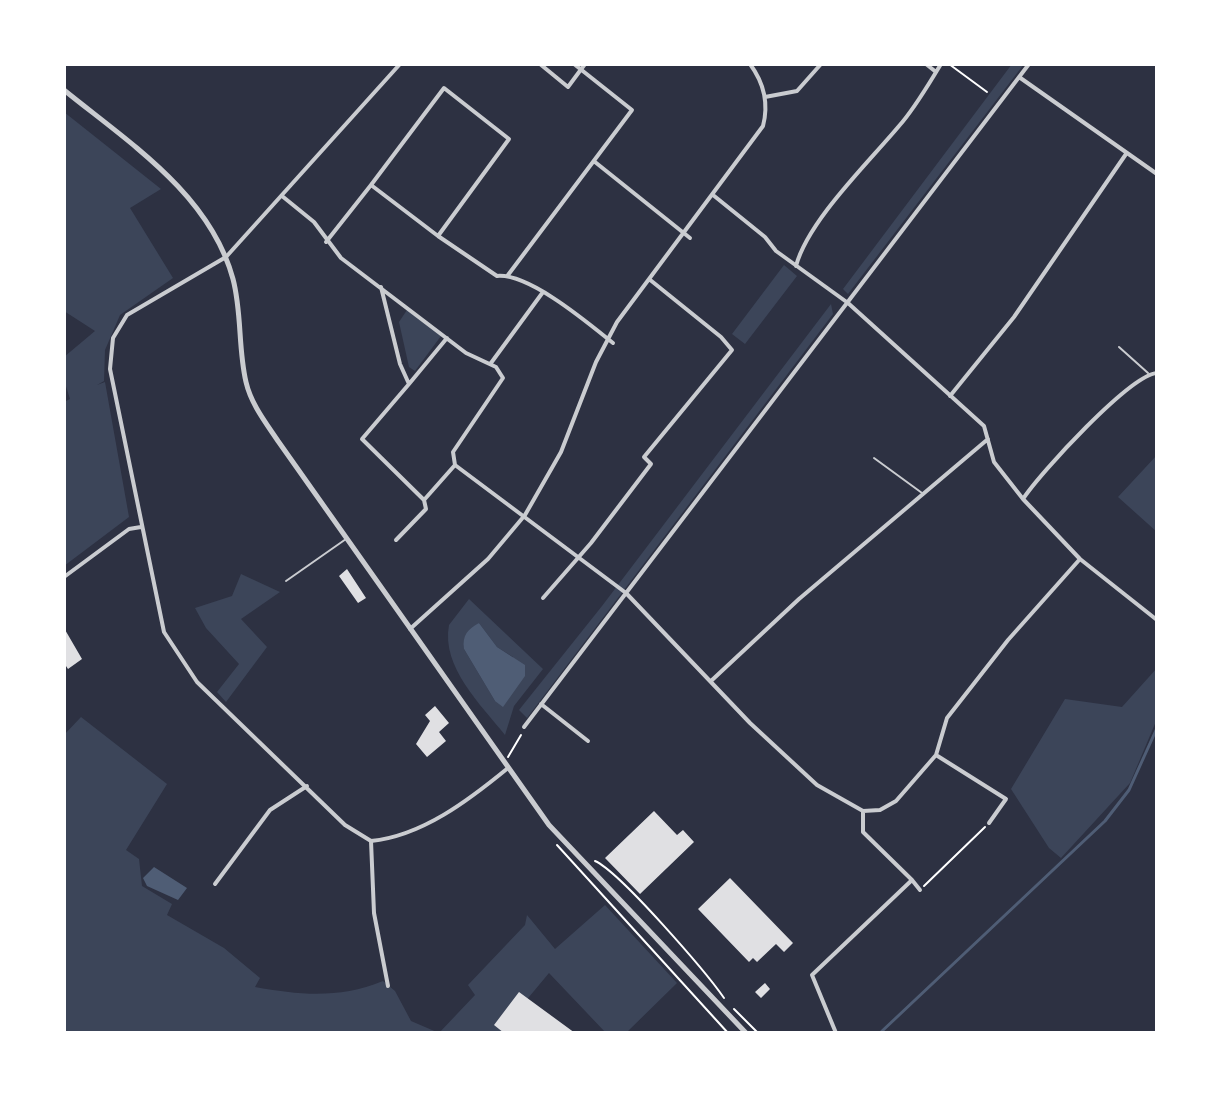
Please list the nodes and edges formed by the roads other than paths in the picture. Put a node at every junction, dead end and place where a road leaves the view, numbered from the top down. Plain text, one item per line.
1 (400, 64) edge
2 (540, 64) edge
3 (574, 64) edge
4 (585, 64) edge
5 (750, 64) edge
6 (821, 64) edge
7 (926, 64) edge
8 (941, 64) edge
9 (1029, 64) edge
10 (581, 70) junction
11 (936, 72) junction
12 (1019, 77) junction
13 (64, 90) edge
14 (765, 97) junction
15 (1126, 154) junction
16 (595, 162) junction
17 (1157, 174) edge
18 (371, 185) junction
19 (713, 195) junction
20 (282, 196) junction
21 (684, 234) junction
22 (438, 236) junction
23 (690, 238) dead end
24 (326, 242) junction
25 (226, 257) junction
26 (795, 267) junction
27 (508, 275) junction
28 (649, 279) junction
29 (381, 287) junction
30 (543, 292) junction
31 (848, 303) junction
32 (447, 338) junction
33 (607, 338) junction
34 (613, 343) dead end
35 (1119, 347) dead end
36 (491, 363) junction
37 (1148, 373) junction
38 (1157, 373) edge
39 (409, 384) junction
40 (950, 396) junction
41 (988, 439) junction
42 (874, 458) dead end
43 (455, 465) junction
44 (923, 493) junction
45 (1023, 499) junction
46 (424, 500) junction
47 (525, 515) junction
48 (141, 527) junction
49 (347, 539) junction
50 (396, 540) dead end
51 (579, 557) junction
52 (1080, 559) junction
53 (64, 577) edge
54 (286, 581) dead end
55 (626, 593) junction
56 (543, 598) dead end
57 (1157, 620) edge
58 (410, 629) junction
59 (711, 681) junction
60 (541, 704) junction
61 (524, 727) road end
62 (588, 741) dead end
63 (936, 755) junction
64 (509, 765) junction
65 (307, 786) junction
66 (863, 811) junction
67 (989, 823) road end
68 (371, 841) junction
69 (912, 880) junction
70 (215, 884) dead end
71 (920, 890) road end
72 (388, 986) dead end
73 (746, 1033) edge
74 (836, 1033) edge

1 - 20 street
2 - 10 street
3 - 10 street
4 - 10 street
5 - 14 street
6 - 14 street
7 - 11 street
8 - 11 street
9 - 12 street
10 - 16 street
11 - 26 street
12 - 15 street
12 - 31 street
13 - 25 street
14 - 19 street
15 - 17 street
15 - 40 street
16 - 21 street
16 - 27 street
18 - 22 street
18 - 22 street
18 - 24 street
19 - 21 street
19 - 26 street
20 - 24 street
20 - 25 street
21 - 23 street
21 - 28 street
22 - 27 street
24 - 29 street
25 - 48 street
25 - 49 street
26 - 31 street
27 - 30 street
28 - 33 street
28 - 51 street
29 - 32 street
29 - 39 street
30 - 33 street
30 - 36 street
31 - 40 street
31 - 55 street
32 - 36 street
32 - 39 street
33 - 34 street
33 - 47 street
35 - 37 lane
36 - 43 street
37 - 38 street
37 - 45 street
39 - 46 street
40 - 41 street
41 - 44 street
41 - 45 street
42 - 44 lane
43 - 46 street
43 - 47 street
44 - 59 street
45 - 52 street
46 - 50 street
47 - 51 street
47 - 58 street
48 - 53 street
48 - 65 street
49 - 54 lane
49 - 58 street
51 - 55 street
51 - 56 street
52 - 57 street
52 - 63 street
55 - 59 street
55 - 60 street
58 - 64 street
59 - 66 street
60 - 61 street
60 - 62 street
63 - 66 street
63 - 67 street
64 - 68 street
64 - 73 street
65 - 68 street
65 - 70 street
66 - 69 street
68 - 72 street
69 - 71 street
69 - 74 street

